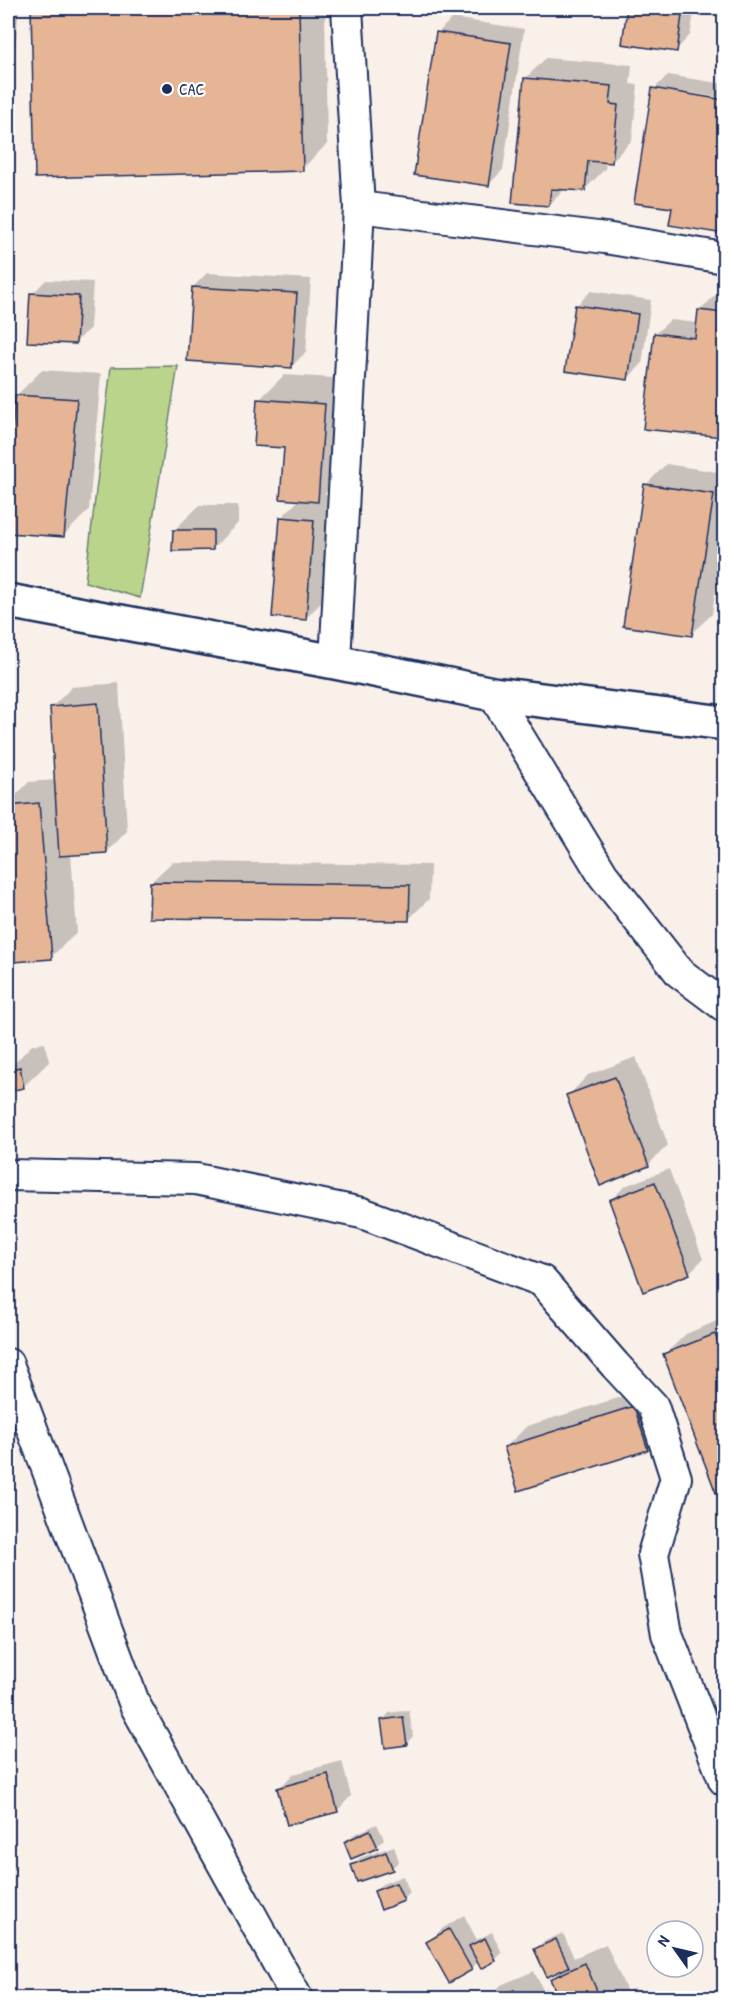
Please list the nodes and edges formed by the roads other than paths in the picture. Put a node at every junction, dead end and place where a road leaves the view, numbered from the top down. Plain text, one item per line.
1 (347, 8) edge
2 (358, 207) junction
3 (724, 258) edge
4 (8, 601) edge
5 (335, 662) junction
6 (493, 694) junction
7 (724, 723) edge
8 (724, 1006) edge
9 (8, 1175) edge
10 (8, 1364) edge
11 (724, 1780) edge
12 (297, 1998) edge

1 - 2 street
2 - 3 street
2 - 5 street
4 - 5 main road
5 - 6 main road
6 - 7 main road
6 - 8 street
9 - 11 street
10 - 12 street

